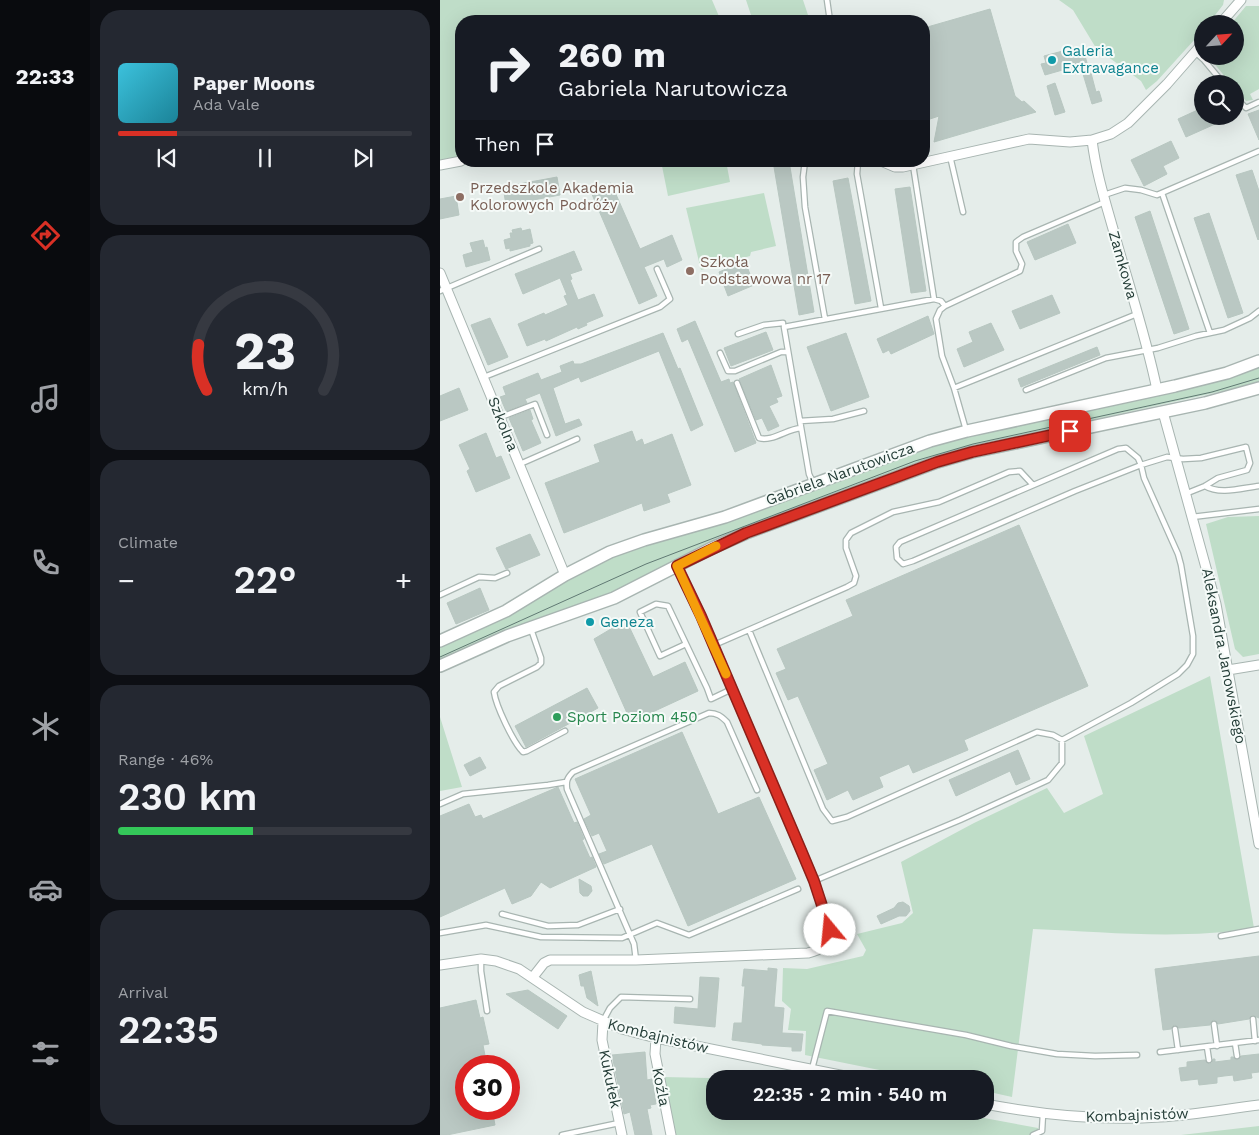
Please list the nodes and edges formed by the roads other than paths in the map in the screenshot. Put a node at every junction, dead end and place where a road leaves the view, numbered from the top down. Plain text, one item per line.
1 (827, 0) edge
2 (1241, 0) edge
3 (829, 15) edge
4 (1228, 15) edge
5 (1194, 53) edge
6 (1208, 65) edge
7 (1216, 75) edge
8 (1259, 102) edge
9 (1244, 106) edge
10 (1092, 140) junction
11 (1259, 151) edge
12 (950, 156) junction
13 (930, 161) edge
14 (455, 162) edge
15 (440, 165) edge
16 (804, 167) edge
17 (858, 167) edge
18 (913, 167) edge
19 (1162, 193) junction
20 (1104, 198) junction
21 (962, 212) dead end
22 (538, 249) dead end
23 (657, 269) dead end
24 (440, 273) edge
25 (443, 290) edge
26 (934, 299) junction
27 (945, 306) junction
28 (881, 308) junction
29 (1259, 311) edge
30 (1137, 314) junction
31 (825, 319) junction
32 (783, 323) dead end
33 (1210, 333) junction
34 (738, 334) dead end
35 (1146, 349) junction
36 (787, 352) junction
37 (720, 353) dead end
38 (1259, 361) edge
39 (484, 377) junction
40 (737, 384) dead end
41 (954, 388) junction
42 (1259, 388) edge
43 (1026, 390) dead end
44 (1157, 390) junction
45 (864, 411) dead end
46 (1163, 412) junction
47 (501, 417) junction
48 (800, 421) junction
49 (801, 428) junction
50 (967, 431) junction
51 (547, 435) dead end
52 (577, 440) dead end
53 (1175, 457) junction
54 (520, 464) junction
55 (1141, 464) junction
56 (813, 484) junction
57 (1033, 485) junction
58 (1205, 486) junction
59 (1259, 486) edge
60 (1185, 494) junction
61 (1259, 509) edge
62 (1192, 517) junction
63 (677, 566) junction
64 (507, 572) dead end
65 (565, 575) junction
66 (440, 595) edge
67 (531, 628) junction
68 (749, 630) junction
69 (440, 641) edge
70 (686, 644) junction
71 (714, 645) junction
72 (1259, 665) edge
73 (440, 666) edge
74 (1228, 670) junction
75 (732, 689) junction
76 (565, 731) dead end
77 (1062, 740) junction
78 (566, 782) junction
79 (757, 790) dead end
80 (440, 804) edge
81 (1256, 812) edge
82 (1259, 843) edge
83 (814, 881) junction
84 (798, 889) dead end
85 (620, 909) junction
86 (502, 914) dead end
87 (1259, 930) edge
88 (440, 933) edge
89 (630, 934) junction
90 (1221, 936) dead end
91 (481, 959) junction
92 (636, 960) junction
93 (440, 965) edge
94 (533, 977) junction
95 (690, 999) dead end
96 (487, 1011) dead end
97 (1253, 1019) dead end
98 (603, 1022) junction
99 (1214, 1024) dead end
100 (1175, 1029) dead end
101 (656, 1038) junction
102 (1257, 1041) edge
103 (1235, 1043) junction
104 (1217, 1046) junction
105 (1207, 1047) junction
106 (1178, 1050) junction
107 (1160, 1052) dead end
108 (1136, 1055) dead end
109 (1237, 1056) dead end
110 (1209, 1060) dead end
111 (812, 1069) junction
112 (817, 1070) edge
113 (1259, 1105) edge
114 (994, 1106) edge
115 (1044, 1114) junction
116 (619, 1123) junction
117 (562, 1135) edge
118 (622, 1135) edge
119 (671, 1135) edge
120 (1033, 1135) edge

1 - 3 lane
2 - 4 street
5 - 10 street
6 - 7 lane
8 - 9 lane
10 - 12 street
10 - 20 street, Zamkowa
11 - 19 lane
12 - 13 street
12 - 21 lane
14 - 15 street
16 - 31 lane
17 - 28 lane
18 - 26 lane
19 - 20 lane
19 - 33 lane
20 - 27 lane
20 - 30 street, Zamkowa
22 - 25 lane
23 - 39 lane
24 - 25 street, Szkolna
25 - 39 street, Szkolna
26 - 27 lane
26 - 28 lane
27 - 41 lane
28 - 31 lane
29 - 33 lane
30 - 35 street, Zamkowa
30 - 41 lane
31 - 36 lane
32 - 34 lane
33 - 35 lane
35 - 43 lane
35 - 44 street, Zamkowa
36 - 37 lane
36 - 48 lane
38 - 44 street, Gabriela Narutowicza
39 - 47 street, Szkolna
40 - 49 lane
41 - 50 lane
42 - 46 street, Gabriela Narutowicza
44 - 50 street, Gabriela Narutowicza
45 - 48 lane
46 - 53 street, Aleksandra Janowskiego
46 - 63 street, Gabriela Narutowicza
47 - 51 lane
47 - 54 street, Szkolna
48 - 49 lane
49 - 56 lane
50 - 56 street, Gabriela Narutowicza
52 - 54 lane
53 - 55 lane
53 - 58 lane
53 - 60 street, Aleksandra Janowskiego
54 - 65 street, Szkolna
55 - 57 lane
55 - 57 lane
55 - 77 lane
56 - 65 street, Gabriela Narutowicza
57 - 68 lane
58 - 59 lane
58 - 60 lane
60 - 62 street, Aleksandra Janowskiego
61 - 62 lane
62 - 74 street, Aleksandra Janowskiego
63 - 67 street, Gabriela Narutowicza
63 - 71 street
64 - 66 lane
65 - 69 street, Gabriela Narutowicza
67 - 73 street, Gabriela Narutowicza
67 - 76 lane
68 - 71 lane
68 - 77 lane
70 - 70 lane
70 - 75 lane
71 - 75 street
72 - 74 street
74 - 81 street, Aleksandra Janowskiego
75 - 83 street
77 - 83 lane
78 - 79 lane
78 - 80 lane
78 - 85 lane
81 - 82 street, Aleksandra Janowskiego
83 - 92 street
84 - 89 lane
85 - 86 lane
85 - 89 lane
87 - 90 lane
88 - 89 lane
89 - 92 lane
91 - 93 street, Kombajnistów
91 - 94 street, Kombajnistów
91 - 96 lane
92 - 94 street
94 - 98 street, Kombajnistów
95 - 98 lane
97 - 102 lane
98 - 101 street, Kombajnistów
98 - 116 street, Kukułek
99 - 104 lane
100 - 106 lane
101 - 111 street, Kombajnistów
101 - 119 street, Koźla
102 - 103 lane
103 - 104 lane
103 - 109 lane
104 - 105 lane
105 - 106 lane
105 - 110 lane
106 - 107 lane
108 - 111 lane
111 - 112 street, Kombajnistów
113 - 115 street, Kombajnistów
114 - 115 street, Kombajnistów
115 - 120 lane
116 - 117 lane
116 - 118 street, Kukułek

